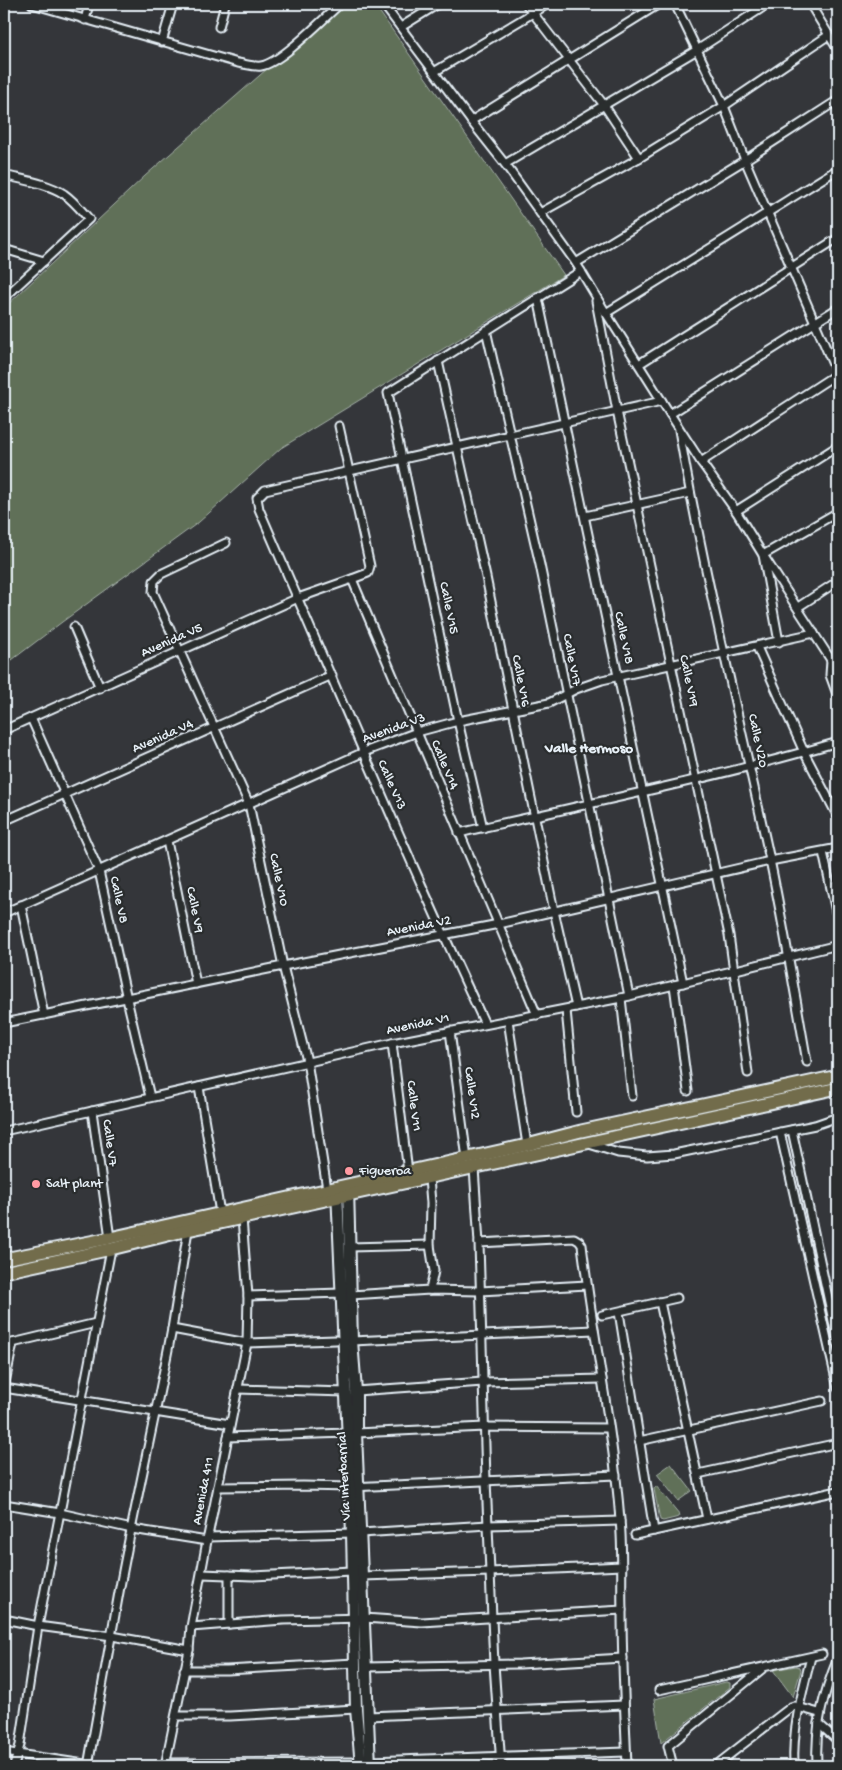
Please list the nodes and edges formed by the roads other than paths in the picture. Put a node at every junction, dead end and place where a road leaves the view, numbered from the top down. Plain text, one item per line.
1 (32, 4) edge
2 (89, 4) edge
3 (172, 4) edge
4 (225, 4) edge
5 (340, 4) edge
6 (383, 4) edge
7 (438, 4) edge
8 (526, 4) edge
9 (548, 4) edge
10 (658, 4) edge
11 (675, 4) edge
12 (768, 4) edge
13 (810, 4) edge
14 (533, 14) junction
15 (84, 20) junction
16 (219, 27) dead end
17 (401, 27) junction
18 (829, 35) junction
19 (162, 42) junction
20 (696, 50) junction
21 (838, 50) edge
22 (570, 60) junction
23 (434, 72) junction
24 (838, 100) edge
25 (604, 105) junction
26 (724, 106) junction
27 (471, 122) junction
28 (638, 158) junction
29 (745, 160) junction
30 (506, 164) junction
31 (838, 169) edge
32 (4, 174) edge
33 (768, 213) junction
34 (540, 214) junction
35 (838, 238) edge
36 (4, 249) edge
37 (44, 261) junction
38 (576, 264) junction
39 (792, 267) junction
40 (581, 271) junction
41 (596, 296) junction
42 (4, 298) edge
43 (538, 298) junction
44 (838, 308) edge
45 (606, 313) junction
46 (816, 323) junction
47 (486, 330) junction
48 (438, 361) junction
49 (639, 364) junction
50 (838, 374) edge
51 (662, 401) junction
52 (618, 411) junction
53 (670, 414) junction
54 (564, 423) junction
55 (339, 426) dead end
56 (678, 426) junction
57 (510, 435) junction
58 (838, 446) edge
59 (456, 447) junction
60 (403, 460) junction
61 (701, 462) junction
62 (348, 472) junction
63 (690, 492) junction
64 (637, 505) junction
65 (736, 511) junction
66 (838, 512) edge
67 (585, 516) junction
68 (226, 544) dead end
69 (763, 555) junction
70 (352, 579) junction
71 (838, 581) edge
72 (298, 598) junction
73 (798, 607) junction
74 (74, 627) dead end
75 (814, 633) junction
76 (779, 642) junction
77 (757, 647) junction
78 (179, 651) junction
79 (725, 654) junction
80 (831, 660) junction
81 (671, 665) junction
82 (838, 668) edge
83 (332, 675) junction
84 (618, 676) junction
85 (100, 688) junction
86 (565, 695) junction
87 (838, 697) edge
88 (513, 710) junction
89 (31, 718) junction
90 (458, 721) junction
91 (214, 728) junction
92 (4, 730) edge
93 (417, 732) junction
94 (838, 742) edge
95 (364, 752) junction
96 (804, 752) junction
97 (750, 768) junction
98 (696, 781) junction
99 (643, 792) junction
100 (64, 795) junction
101 (249, 804) junction
102 (588, 804) junction
103 (535, 816) junction
104 (838, 817) edge
105 (4, 821) edge
106 (483, 828) junction
107 (460, 833) junction
108 (168, 841) junction
109 (838, 848) edge
110 (823, 852) junction
111 (770, 861) junction
112 (99, 871) junction
113 (716, 874) junction
114 (662, 886) junction
115 (608, 899) junction
116 (21, 906) junction
117 (554, 911) junction
118 (4, 913) edge
119 (838, 921) edge
120 (499, 924) junction
121 (443, 935) junction
122 (838, 945) edge
123 (789, 956) junction
124 (284, 966) junction
125 (734, 970) junction
126 (683, 983) junction
127 (196, 984) junction
128 (674, 986) junction
129 (629, 996) junction
130 (621, 998) junction
131 (126, 999) junction
132 (576, 1007) junction
133 (566, 1010) junction
134 (44, 1015) junction
135 (537, 1015) junction
136 (508, 1020) junction
137 (4, 1023) edge
138 (485, 1024) junction
139 (450, 1031) junction
140 (392, 1042) junction
141 (307, 1061) junction
142 (807, 1062) dead end
143 (748, 1073) dead end
144 (838, 1076) edge
145 (199, 1087) junction
146 (838, 1088) edge
147 (688, 1091) dead end
148 (632, 1096) dead end
149 (150, 1097) junction
150 (92, 1111) junction
151 (576, 1112) dead end
152 (838, 1117) edge
153 (792, 1130) junction
154 (4, 1131) edge
155 (780, 1132) junction
156 (587, 1143) junction
157 (527, 1145) junction
158 (471, 1163) junction
159 (408, 1172) junction
160 (429, 1178) junction
161 (340, 1191) junction
162 (220, 1213) junction
163 (242, 1218) junction
164 (188, 1230) junction
165 (479, 1243) junction
166 (110, 1244) junction
167 (430, 1244) junction
168 (349, 1247) junction
169 (4, 1259) edge
170 (4, 1272) edge
171 (587, 1284) junction
172 (430, 1290) junction
173 (480, 1291) junction
174 (346, 1294) junction
175 (248, 1296) junction
176 (678, 1298) dead end
177 (660, 1302) junction
178 (620, 1312) junction
179 (602, 1315) dead end
180 (96, 1323) junction
181 (172, 1329) junction
182 (594, 1330) junction
183 (481, 1336) junction
184 (336, 1340) dead end
185 (352, 1340) junction
186 (13, 1343) junction
187 (247, 1343) junction
188 (838, 1344) edge
189 (4, 1345) edge
190 (602, 1379) junction
191 (483, 1382) junction
192 (4, 1388) edge
193 (838, 1388) edge
194 (238, 1389) junction
195 (351, 1392) junction
196 (81, 1401) junction
197 (822, 1401) dead end
198 (156, 1413) junction
199 (230, 1424) junction
200 (485, 1428) junction
201 (609, 1428) junction
202 (689, 1430) junction
203 (352, 1433) junction
204 (228, 1438) junction
205 (640, 1441) junction
206 (838, 1443) edge
207 (698, 1474) junction
208 (616, 1475) junction
209 (486, 1480) junction
210 (218, 1487) junction
211 (354, 1487) junction
212 (838, 1491) edge
213 (4, 1504) edge
214 (60, 1513) junction
215 (707, 1519) junction
216 (620, 1521) junction
217 (488, 1525) junction
218 (132, 1530) junction
219 (654, 1531) junction
220 (356, 1533) junction
221 (635, 1535) dead end
222 (208, 1539) junction
223 (622, 1566) junction
224 (352, 1571) junction
225 (490, 1572) junction
226 (202, 1574) junction
227 (229, 1575) junction
228 (362, 1576) junction
229 (622, 1610) junction
230 (353, 1618) junction
231 (364, 1618) junction
232 (492, 1618) junction
233 (4, 1619) edge
234 (229, 1624) junction
235 (38, 1626) junction
236 (191, 1626) junction
237 (112, 1636) junction
238 (189, 1650) junction
239 (822, 1654) dead end
240 (811, 1657) junction
241 (622, 1658) junction
242 (838, 1658) edge
243 (355, 1663) junction
244 (494, 1664) junction
245 (764, 1667) junction
246 (366, 1668) junction
247 (184, 1670) junction
248 (659, 1690) dead end
249 (624, 1705) junction
250 (798, 1706) junction
251 (356, 1709) junction
252 (496, 1711) junction
253 (819, 1713) junction
254 (176, 1716) junction
255 (368, 1716) junction
256 (818, 1724) junction
257 (838, 1741) edge
258 (4, 1752) edge
259 (626, 1752) junction
260 (18, 1755) junction
261 (501, 1756) junction
262 (365, 1764) edge
263 (88, 1765) edge
264 (165, 1765) edge
265 (792, 1765) edge
266 (14, 1766) edge
267 (98, 1766) edge
268 (501, 1766) edge
269 (627, 1766) edge
270 (673, 1766) edge
271 (715, 1766) edge
272 (817, 1766) edge

1 - 15 street
2 - 15 street
3 - 19 street
4 - 16 street
5 - 19 street
6 - 17 street
7 - 17 street
8 - 14 street
9 - 14 street
10 - 22 street
11 - 20 street
12 - 20 street
13 - 18 street
14 - 22 street
14 - 23 street
15 - 19 street
17 - 23 street
18 - 21 street
18 - 26 street
20 - 25 street
20 - 26 street
22 - 25 street
22 - 27 street
23 - 27 street
24 - 29 street
25 - 28 street
25 - 30 street
26 - 28 street
26 - 29 street
27 - 30 street
28 - 34 street
29 - 33 street
29 - 38 street
30 - 34 street
31 - 33 street
32 - 37 street
33 - 39 street
33 - 45 street
34 - 38 street
35 - 39 street
36 - 37 street
37 - 42 street
38 - 40 street
39 - 46 street
39 - 49 street
40 - 41 street
40 - 43 street
41 - 45 street
41 - 52 street, Calle V19
43 - 47 street
43 - 54 street, Calle V18
44 - 46 street
45 - 49 street
46 - 50 street
46 - 53 street
47 - 48 street
47 - 57 street, Calle V17
48 - 59 street, Calle V16
48 - 60 street, Calle V15
49 - 51 street
50 - 61 street
51 - 52 street
51 - 53 street
52 - 54 street
52 - 64 street, Calle V19
53 - 56 street
54 - 57 street
54 - 67 street, Calle V18
55 - 62 street
56 - 61 street
56 - 63 street, Calle V20
57 - 59 street
57 - 86 street, Calle V17
58 - 65 street
59 - 60 street
59 - 88 street, Calle V16
60 - 62 street
60 - 90 street, Calle V15
61 - 65 street
62 - 70 street
62 - 72 street, Calle V13
63 - 64 street
63 - 79 street, Calle V20
64 - 67 street
64 - 81 street, Calle V19
65 - 69 street
66 - 69 street
67 - 84 street, Calle V18
68 - 78 street, Calle V10
69 - 73 street
69 - 76 street
70 - 72 street, Avenida V5
70 - 93 street, Calle V14
71 - 73 street
72 - 78 street, Avenida V5
72 - 83 street, Calle V13
73 - 75 street
74 - 85 street
75 - 76 street, Avenida V3
75 - 80 street
76 - 77 street, Avenida V3
77 - 79 street, Avenida V3
77 - 96 street
78 - 85 street, Avenida V5
78 - 91 street, Calle V10
79 - 81 street, Avenida V3
79 - 97 street, Calle V20
80 - 82 street
80 - 87 street
81 - 84 street, Avenida V3
81 - 98 street, Calle V19
83 - 91 street, Avenida V4
83 - 95 street, Calle V13
84 - 86 street, Avenida V3
84 - 99 street, Calle V18
85 - 89 street, Avenida V5
86 - 88 street, Avenida V3
86 - 102 street, Calle V17
88 - 90 street, Avenida V3
88 - 103 street, Calle V16
89 - 92 street, Avenida V5
89 - 100 street, Calle V8
90 - 93 street, Avenida V3
90 - 106 street, Calle V15
91 - 100 street, Avenida V4
91 - 101 street, Calle V10
93 - 95 street, Avenida V3
93 - 107 street, Calle V14
94 - 96 street
95 - 101 street, Avenida V3
95 - 121 street, Calle V13
96 - 97 street
96 - 104 street
97 - 98 street
97 - 111 street, Calle V20
98 - 99 street
98 - 113 street, Calle V19
99 - 102 street
99 - 114 street, Calle V18
100 - 105 street, Avenida V4
100 - 112 street, Calle V8
101 - 108 street, Avenida V3
101 - 124 street, Calle V10
102 - 103 street
102 - 115 street, Calle V17
103 - 106 street
103 - 117 street, Calle V16
106 - 107 street
107 - 120 street, Calle V14
108 - 112 street, Avenida V3
108 - 127 street, Calle V9
109 - 110 street, Avenida V2
110 - 111 street, Avenida V2
110 - 119 street
111 - 113 street, Avenida V2
111 - 123 street, Calle V20
112 - 116 street, Avenida V3
112 - 131 street, Calle V8
113 - 114 street, Avenida V2
113 - 125 street, Calle V19
114 - 115 street, Avenida V2
114 - 126 street, Calle V18
115 - 117 street, Avenida V2
115 - 129 street, Calle V17
116 - 118 street, Avenida V3
116 - 134 street
117 - 120 street, Avenida V2
117 - 132 street, Calle V16
120 - 121 street, Avenida V2
120 - 135 street, Calle V14
121 - 124 street, Avenida V2
121 - 138 street, Calle V13
122 - 123 street, Avenida V1
123 - 125 street, Avenida V1
123 - 142 street, Calle V20
124 - 127 street, Avenida V2
124 - 141 street, Calle V10
125 - 126 street, Avenida V1
125 - 143 street, Calle V19
126 - 128 street, Avenida V1
127 - 131 street, Avenida V2
128 - 129 street, Avenida V1
128 - 147 street
129 - 130 street, Avenida V1
130 - 132 street, Avenida V1
130 - 148 street
131 - 134 street, Avenida V2
131 - 149 street, Calle V8
132 - 133 street, Avenida V1
133 - 135 street, Avenida V1
133 - 151 street
134 - 137 street, Avenida V2
135 - 136 street, Avenida V1
136 - 138 street, Avenida V1
136 - 157 street
138 - 139 street, Avenida V1
139 - 140 street, Avenida V1
139 - 158 street, Calle V12
140 - 141 street, Avenida V1
140 - 159 street, Calle V11
141 - 145 street, Avenida V1
141 - 161 street, Calle V10
144 - 157 main road
145 - 149 street, Avenida V1
145 - 162 street
146 - 156 main road
149 - 150 street, Avenida V1
150 - 154 street, Avenida V1
150 - 166 street, Calle V7
152 - 153 street
153 - 155 street
153 - 188 street
155 - 156 street
155 - 193 street
156 - 158 main road
157 - 158 main road
158 - 159 main road
158 - 160 main road
158 - 165 street, Calle V12
159 - 161 main road
160 - 161 main road
160 - 167 street
161 - 162 main road
161 - 163 main road
161 - 168 main road, Vía Interbarrial
161 - 174 main road, Vía Interbarrial
162 - 166 main road
163 - 164 main road
163 - 175 street, Avenida 411
164 - 166 main road
164 - 181 street
165 - 171 street
165 - 173 street, Calle V12
166 - 169 main road
166 - 170 main road
166 - 180 street, Calle V7
167 - 168 street
167 - 172 street
168 - 174 main road, Vía Interbarrial
171 - 173 street
171 - 182 street
172 - 173 street
172 - 174 street
173 - 183 street, Calle V12
174 - 175 street
174 - 185 main road, Vía Interbarrial
174 - 195 main road, Vía Interbarrial
175 - 187 street, Avenida 411
176 - 177 street
177 - 178 street
177 - 202 street
178 - 179 street
178 - 205 street
180 - 186 street
180 - 196 street, Calle V7
181 - 187 street
181 - 198 street
182 - 183 street
182 - 190 street
183 - 185 street
183 - 191 street, Calle V12
184 - 187 street
185 - 195 main road, Vía Interbarrial
186 - 189 street
186 - 192 street
187 - 194 street, Avenida 411
190 - 191 street
190 - 201 street
191 - 195 street
191 - 200 street, Calle V12
192 - 196 street
194 - 195 street
194 - 199 street, Avenida 411
195 - 203 main road, Vía Interbarrial
196 - 198 street
196 - 214 street, Calle V7
197 - 202 street
198 - 199 street
198 - 218 street
199 - 204 street, Avenida 411
200 - 201 street
200 - 203 street
200 - 209 street, Calle V12
201 - 208 street
202 - 205 street
202 - 207 street
203 - 204 street
203 - 211 main road, Vía Interbarrial
204 - 210 street, Avenida 411
205 - 219 street
206 - 207 street
207 - 215 street
208 - 209 street
208 - 216 street
209 - 211 street
209 - 217 street, Calle V12
210 - 211 street
210 - 222 street, Avenida 411
211 - 220 main road, Vía Interbarrial
212 - 215 street
213 - 214 street
214 - 218 street
214 - 235 street, Calle V7
215 - 219 street
216 - 217 street
216 - 223 street
217 - 220 street
217 - 225 street, Calle V12
218 - 222 street
218 - 237 street
219 - 221 street
220 - 222 street
220 - 224 main road, Vía Interbarrial
220 - 228 main road, Vía Interbarrial
222 - 226 street, Avenida 411
223 - 225 street
223 - 229 street
224 - 227 street
224 - 230 main road, Vía Interbarrial
225 - 228 street
225 - 232 street, Calle V12
226 - 227 street
226 - 236 street, Avenida 411
227 - 234 street
228 - 231 main road, Vía Interbarrial
229 - 232 street
229 - 241 street
230 - 231 street
230 - 234 street
230 - 243 main road, Vía Interbarrial
231 - 232 street
231 - 246 main road, Vía Interbarrial
232 - 244 street, Calle V12
233 - 235 street
234 - 236 street
235 - 237 street
235 - 260 street, Calle V7
236 - 238 street, Avenida 411
237 - 238 street
237 - 263 street
238 - 247 street, Avenida 411
239 - 240 street
240 - 245 street
240 - 250 street
241 - 244 street
241 - 249 street
242 - 253 street
243 - 247 street
243 - 251 main road, Vía Interbarrial
244 - 246 street
244 - 252 street, Calle V12
245 - 248 street
245 - 270 street
246 - 255 main road, Vía Interbarrial
247 - 254 street, Avenida 411
249 - 252 street
249 - 259 street
250 - 253 street
250 - 265 street
250 - 271 street
251 - 254 street
251 - 262 main road, Vía Interbarrial
252 - 255 street
252 - 261 street, Calle V12
253 - 256 street
254 - 264 street, Avenida 411
255 - 262 main road, Vía Interbarrial
256 - 257 street
256 - 272 street
258 - 260 street
259 - 261 street
259 - 269 street
260 - 263 street
260 - 266 street, Calle V7
261 - 262 street
261 - 268 street, Calle V12
262 - 264 street
263 - 267 street

